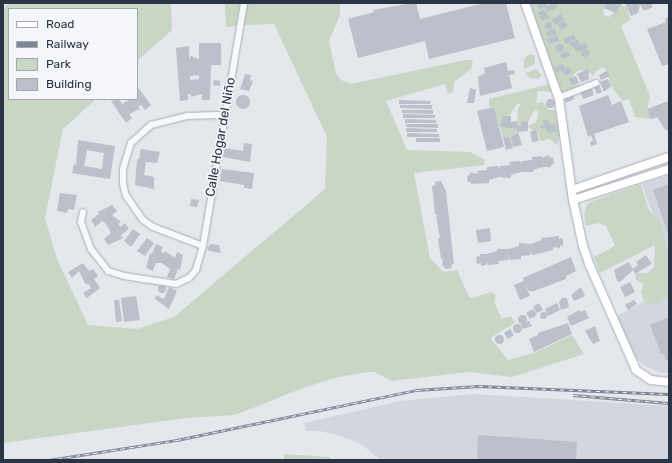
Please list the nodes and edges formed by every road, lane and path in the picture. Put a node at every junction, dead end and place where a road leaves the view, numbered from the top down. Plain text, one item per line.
1 (244, 3) edge
2 (525, 3) edge
3 (596, 83) dead end
4 (558, 98) junction
5 (225, 115) junction
6 (669, 157) edge
7 (669, 169) edge
8 (572, 190) junction
9 (573, 200) junction
10 (83, 212) dead end
11 (202, 246) junction
12 (669, 382) edge

1 - 5 street, Calle Hogar del Niño
2 - 4 main road
3 - 4 street
4 - 8 main road
5 - 11 street, Calle Hogar del Niño
5 - 11 street
6 - 8 main road
7 - 9 main road
8 - 9 main road
9 - 12 main road
10 - 11 street, Calle Hogar del Niño

